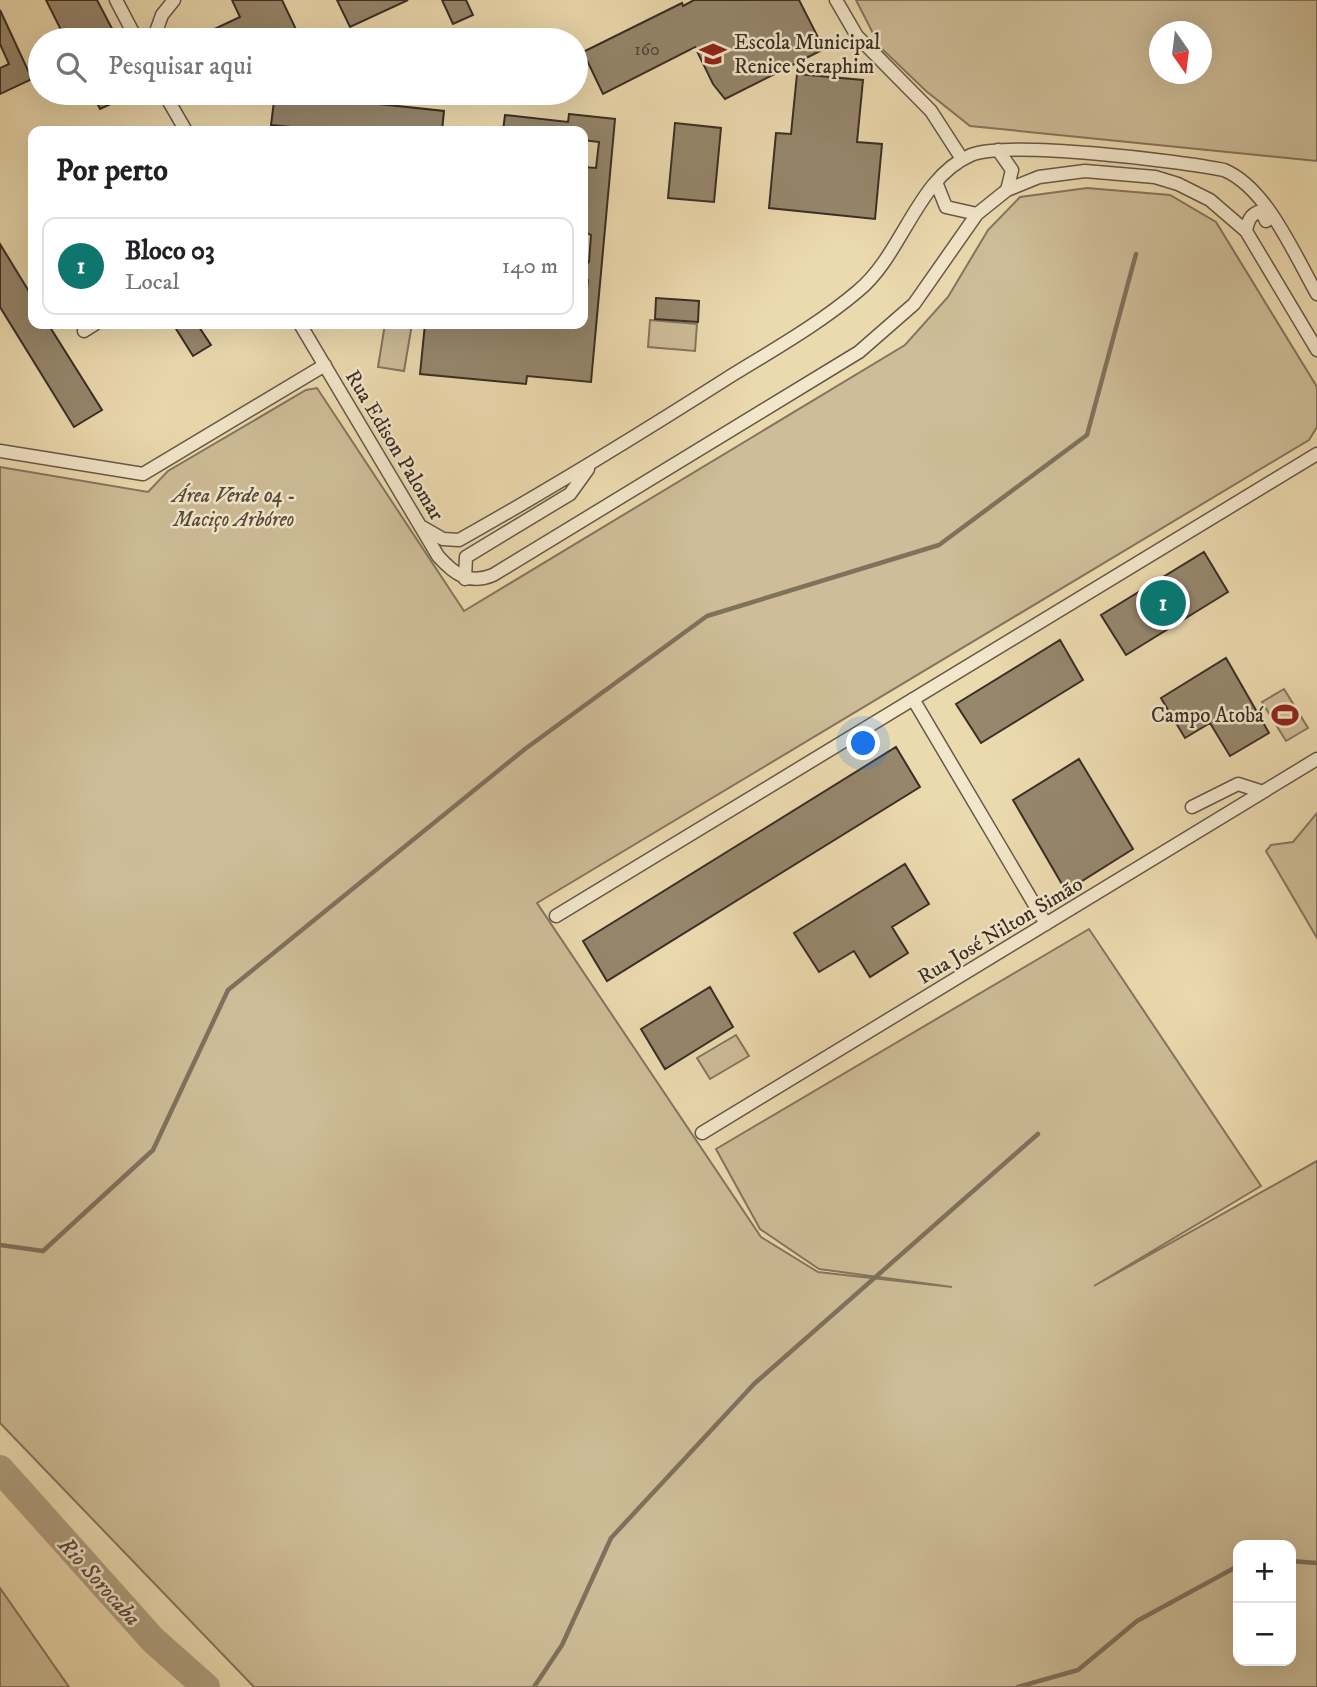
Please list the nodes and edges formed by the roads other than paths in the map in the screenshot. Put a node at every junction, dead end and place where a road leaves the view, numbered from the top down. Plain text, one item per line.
1 (116, 0) edge
2 (174, 0) edge
3 (836, 0) edge
4 (131, 28) edge
5 (157, 28) edge
6 (171, 105) edge
7 (183, 126) edge
8 (998, 150) junction
9 (962, 159) junction
10 (936, 181) junction
11 (1007, 190) junction
12 (977, 214) junction
13 (1246, 231) junction
14 (1317, 294) edge
15 (1317, 306) edge
16 (303, 329) edge
17 (1317, 350) edge
18 (325, 365) junction
19 (0, 451) edge
20 (1317, 454) edge
21 (590, 466) junction
22 (421, 527) junction
23 (465, 579) junction
24 (913, 699) junction
25 (1317, 759) edge
26 (1263, 792) junction
27 (1192, 807) dead end
28 (556, 916) dead end
29 (1046, 924) junction
30 (702, 1133) dead end

1 - 4 street
2 - 5 street
3 - 9 street
6 - 7 street
8 - 9 street
8 - 11 street
8 - 14 street
9 - 10 street
10 - 12 street
10 - 21 street
11 - 12 street
11 - 13 street
12 - 23 street
13 - 15 street
13 - 17 street
16 - 18 street, Rua Edison Palomar
18 - 19 street
18 - 22 street, Rua Edison Palomar
20 - 24 street
21 - 22 street
21 - 23 street
22 - 23 street, Rua Edison Palomar
24 - 28 street
24 - 29 street
25 - 26 street, Rua José Nilton Simão
26 - 27 street
26 - 29 street, Rua José Nilton Simão
29 - 30 street, Rua José Nilton Simão

